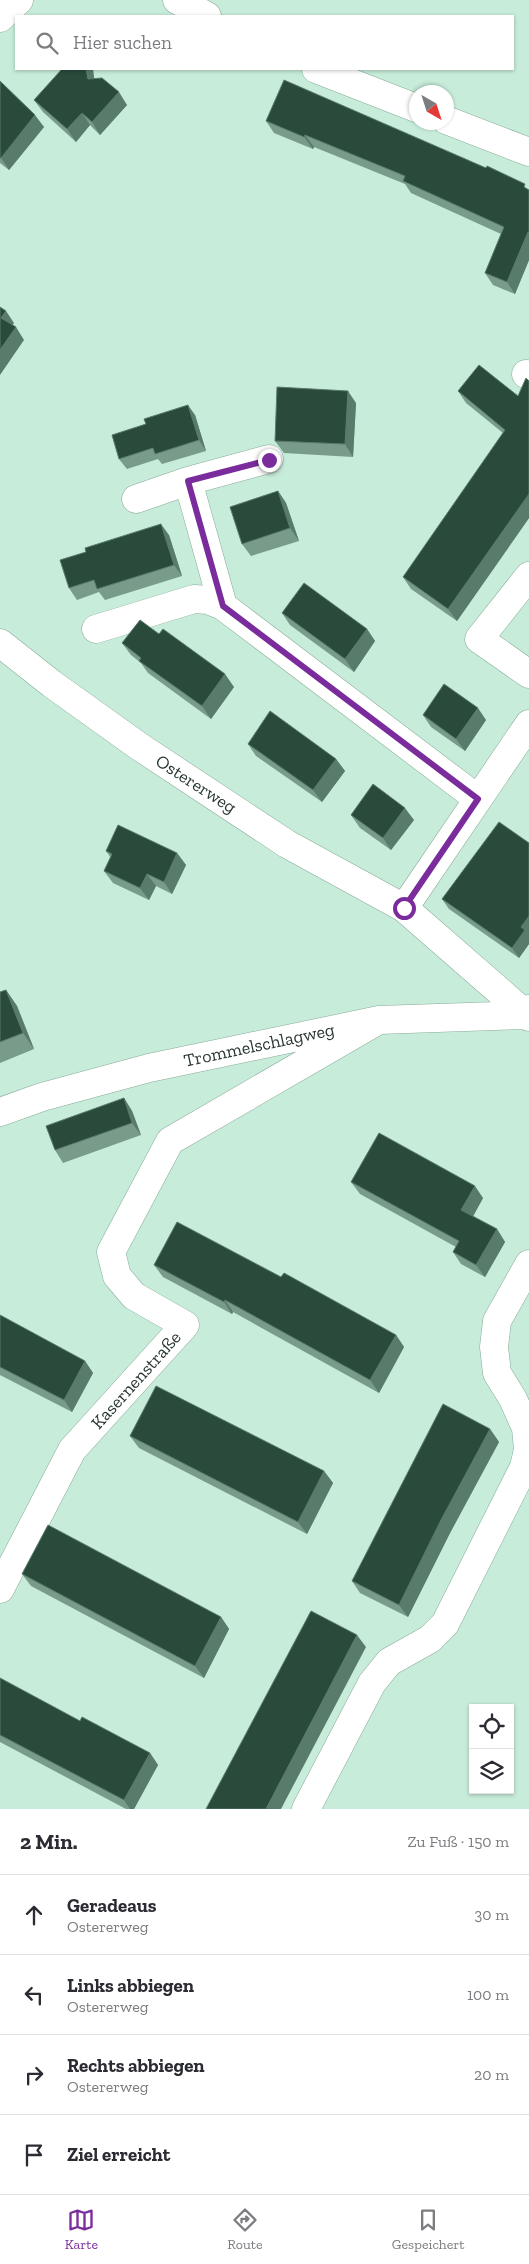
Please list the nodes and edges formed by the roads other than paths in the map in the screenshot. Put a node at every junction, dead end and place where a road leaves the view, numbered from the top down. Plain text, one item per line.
1 (19, 0) edge
2 (177, 0) edge
3 (206, 15) edge
4 (0, 18) edge
5 (319, 70) edge
6 (409, 105) edge
7 (454, 123) edge
8 (529, 152) edge
9 (269, 460) dead end
10 (188, 481) junction
11 (136, 499) dead end
12 (529, 576) edge
13 (223, 606) junction
14 (96, 628) dead end
15 (0, 643) edge
16 (529, 674) edge
17 (529, 724) edge
18 (478, 799) junction
19 (404, 908) junction
20 (528, 1014) edge
21 (380, 1020) junction
22 (0, 1112) edge
23 (529, 1264) edge
24 (0, 1589) edge
25 (306, 1809) edge

1 - 4 street
2 - 3 street
5 - 6 street
7 - 8 street
9 - 10 street
10 - 11 street
10 - 13 street
12 - 16 street
13 - 14 street
13 - 18 street
15 - 19 street, Ostererweg
17 - 18 street
18 - 19 street
19 - 20 street, Ostererweg
20 - 21 street, Trommelschlagweg
21 - 22 street, Trommelschlagweg
21 - 24 street, Kasernenstraße
23 - 25 street

